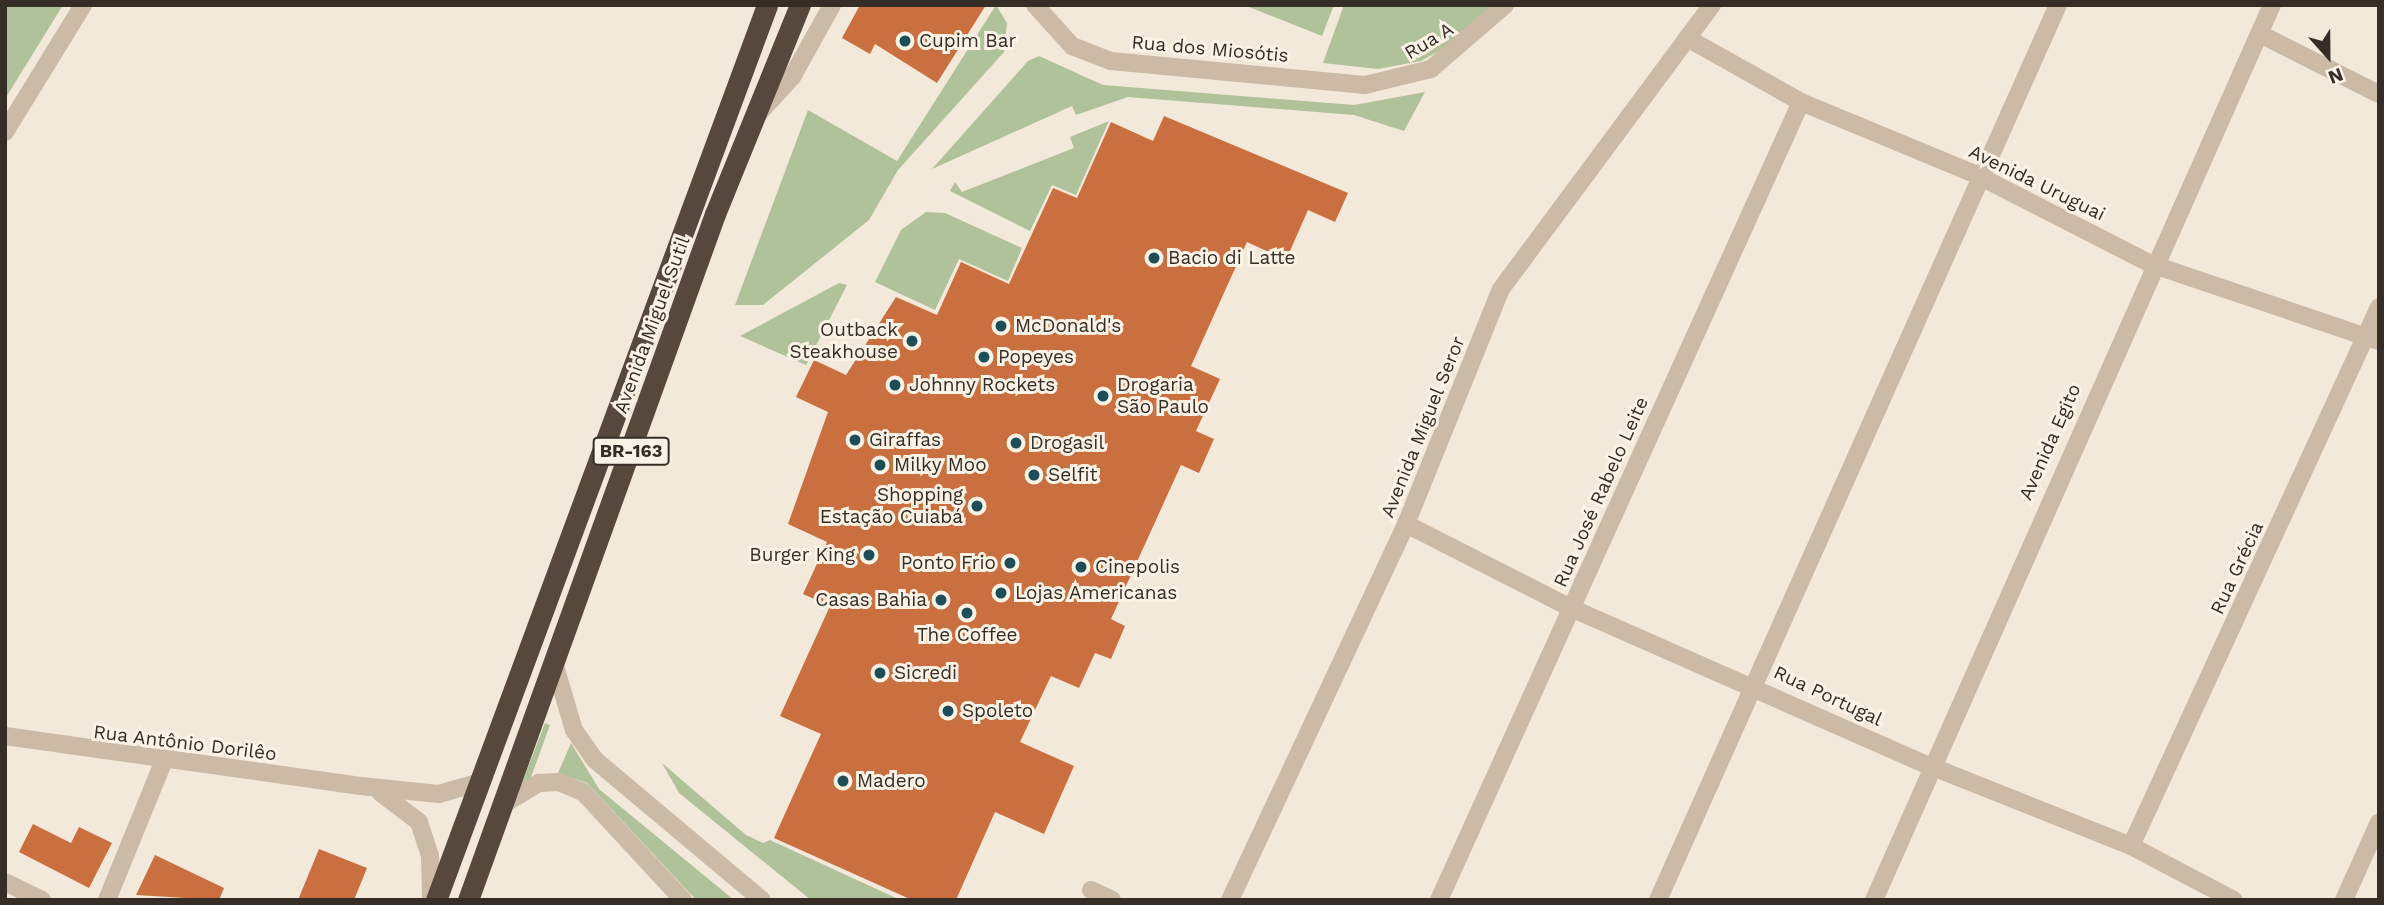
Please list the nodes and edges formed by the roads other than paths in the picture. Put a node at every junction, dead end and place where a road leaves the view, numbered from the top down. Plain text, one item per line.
1 (83, 5) edge
2 (766, 5) edge
3 (800, 5) edge
4 (832, 5) edge
5 (1035, 5) edge
6 (1505, 5) edge
7 (1712, 5) edge
8 (2058, 5) edge
9 (2272, 5) edge
10 (2260, 34) junction
11 (1687, 38) junction
12 (1402, 80) joint
13 (2379, 93) edge
14 (1801, 102) junction
15 (760, 113) junction
16 (7, 124) edge
17 (1977, 175) junction
18 (2151, 264) junction
19 (2379, 307) edge
20 (2373, 339) edge
21 (1406, 524) junction
22 (1571, 608) junction
23 (555, 666) junction
24 (1751, 683) junction
25 (5, 736) edge
26 (163, 763) junction
27 (1930, 766) junction
28 (480, 782) junction
29 (360, 786) junction
30 (504, 804) junction
31 (2379, 822) edge
32 (2131, 846) junction
33 (5, 882) edge
34 (1091, 890) dead end
35 (42, 900) edge
36 (107, 900) edge
37 (434, 900) edge
38 (468, 900) edge
39 (683, 900) edge
40 (762, 900) edge
41 (1112, 900) edge
42 (1230, 900) edge
43 (1439, 900) edge
44 (1658, 900) edge
45 (1874, 900) edge
46 (2234, 900) edge
47 (2344, 900) edge

1 - 16 street
2 - 28 highway, Avenida Miguel Sutil / BR-163
3 - 15 highway, Avenida Miguel Sutil / BR-163
4 - 15 street
5 - 12 street, Rua dos Miosótis
6 - 12 street, Rua A
7 - 11 street, Avenida Miguel Seror
8 - 17 street
9 - 10 street, Avenida Egito
10 - 13 street
10 - 18 street, Avenida Egito
11 - 14 street, Avenida Uruguai
11 - 21 street, Avenida Miguel Seror
14 - 17 street, Avenida Uruguai
14 - 22 street, Rua José Rabelo Leite
15 - 23 highway, Avenida Miguel Sutil / BR-163
17 - 18 street, Avenida Uruguai
17 - 24 street
18 - 20 street, Avenida Uruguai
18 - 27 street, Avenida Egito
19 - 20 street, Rua Grécia
20 - 32 street, Rua Grécia
21 - 22 street, Rua Portugal
21 - 42 street, Avenida Miguel Seror
22 - 24 street, Rua Portugal
22 - 43 street, Rua José Rabelo Leite
23 - 30 highway, Avenida Miguel Sutil / BR-163
23 - 40 street
24 - 27 street, Rua Portugal
24 - 44 street
25 - 26 street, Rua Antônio Dorilêo
26 - 29 street, Rua Antônio Dorilêo
26 - 36 street
27 - 32 street, Rua Portugal
27 - 45 street, Avenida Egito
28 - 29 street, Rua Antônio Dorilêo
28 - 37 highway, Avenida Miguel Sutil / BR-163
29 - 37 street, Rua Antônio Dorilêo
30 - 38 highway, Avenida Miguel Sutil / BR-163
30 - 39 street
31 - 47 street
32 - 46 street, Rua Portugal
33 - 35 street
34 - 41 street

